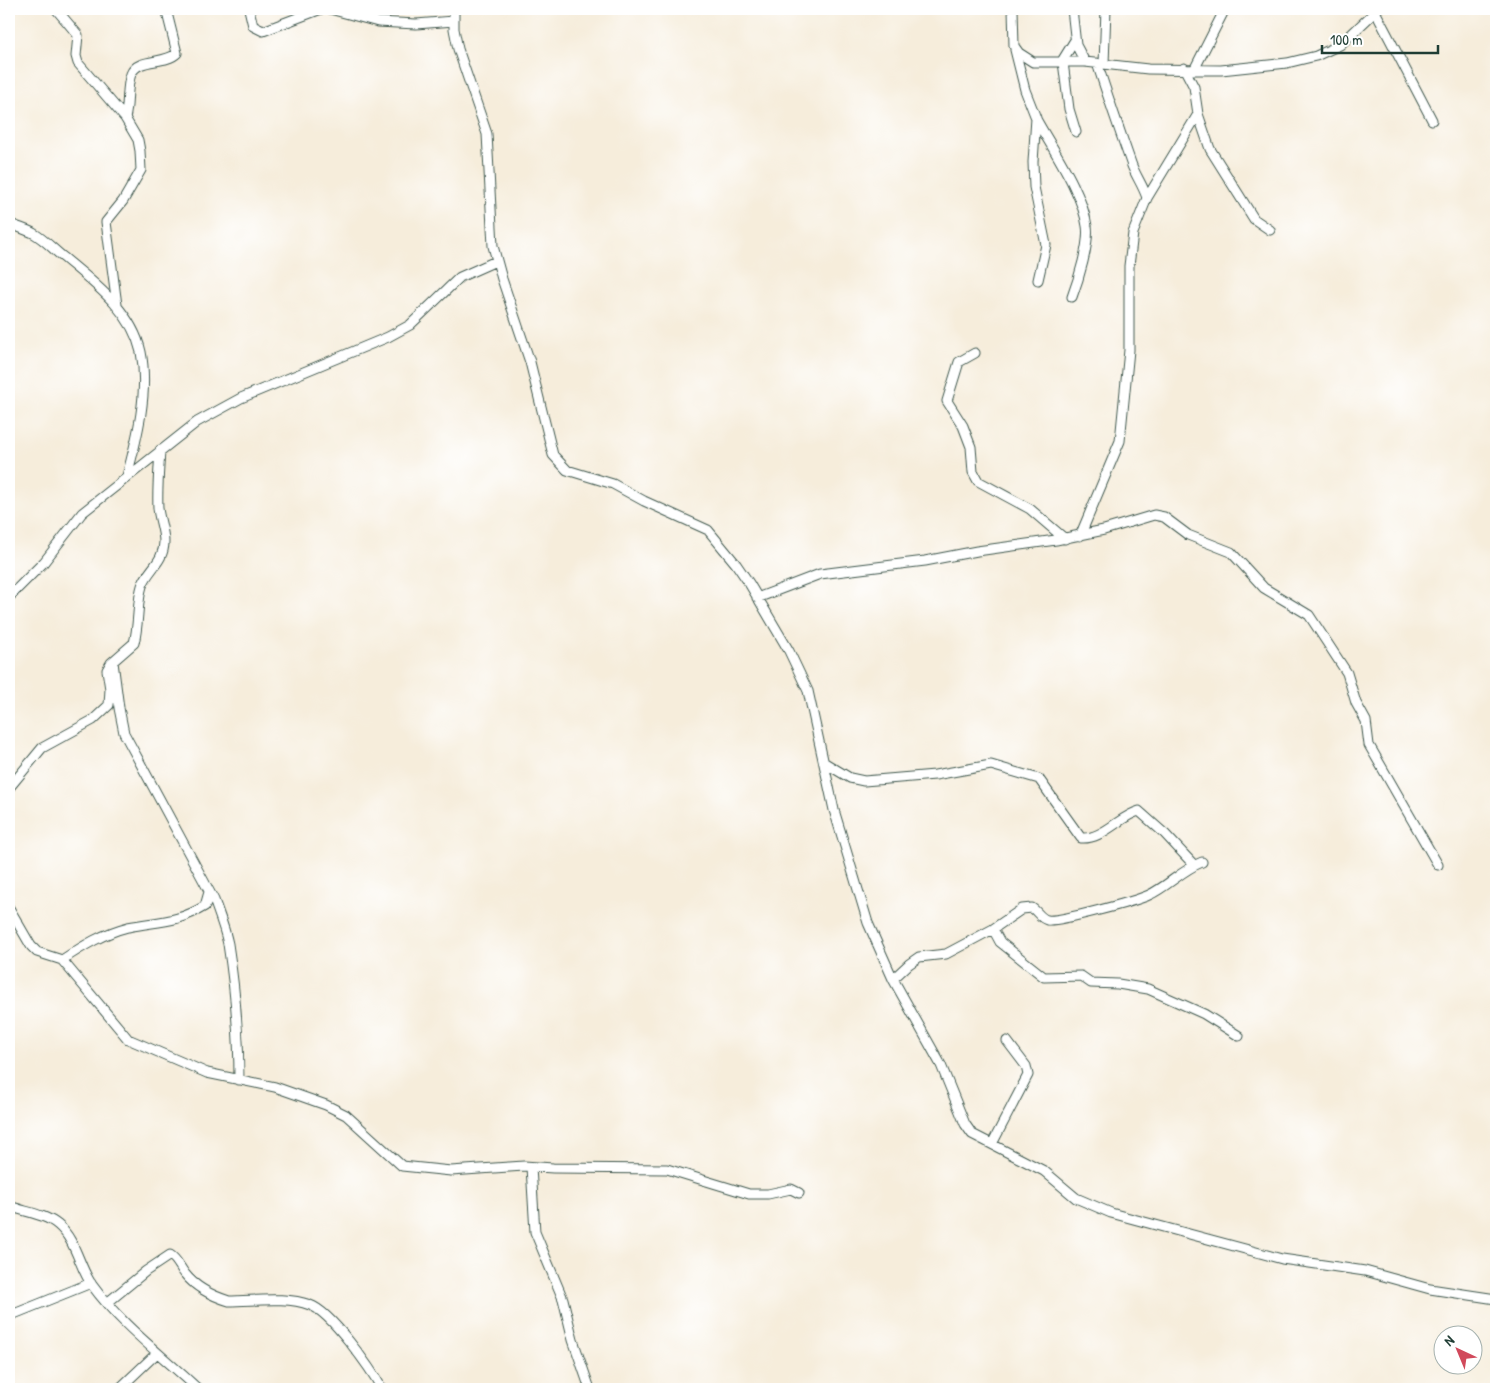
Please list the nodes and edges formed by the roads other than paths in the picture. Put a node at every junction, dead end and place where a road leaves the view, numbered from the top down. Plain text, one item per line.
1 (166, 9) edge
2 (249, 9) edge
3 (321, 9) edge
4 (330, 9) edge
5 (454, 9) edge
6 (1013, 9) edge
7 (1072, 9) edge
8 (1106, 9) edge
9 (1225, 9) edge
10 (1376, 10) edge
11 (62, 11) edge
12 (454, 21) junction
13 (1075, 40) junction
14 (1015, 50) junction
15 (1063, 62) junction
16 (1085, 62) junction
17 (1100, 64) junction
18 (1184, 68) junction
19 (1196, 68) junction
20 (1194, 87) junction
21 (1198, 114) junction
22 (125, 118) junction
23 (1036, 118) junction
24 (1432, 120) dead end
25 (1076, 132) dead end
26 (1147, 198) junction
27 (9, 223) edge
28 (1270, 230) dead end
29 (496, 260) junction
30 (1038, 280) dead end
31 (1072, 297) dead end
32 (117, 305) junction
33 (975, 353) dead end
34 (160, 450) junction
35 (127, 476) junction
36 (1080, 536) junction
37 (1065, 539) junction
38 (9, 597) edge
39 (757, 598) junction
40 (113, 662) junction
41 (825, 763) junction
42 (9, 788) edge
43 (1438, 865) dead end
44 (209, 892) junction
45 (9, 908) edge
46 (994, 929) junction
47 (62, 960) junction
48 (893, 979) junction
49 (1239, 1036) dead end
50 (1007, 1041) dead end
51 (239, 1080) junction
52 (992, 1144) junction
53 (531, 1167) junction
54 (799, 1193) dead end
55 (9, 1206) edge
56 (91, 1283) junction
57 (1496, 1299) edge
58 (107, 1303) junction
59 (9, 1316) edge
60 (157, 1353) junction
61 (119, 1389) edge
62 (198, 1389) edge
63 (382, 1389) edge
64 (590, 1389) edge

1 - 22 street
2 - 3 street
4 - 12 street
5 - 12 street
6 - 14 street
7 - 13 street
8 - 17 street
9 - 19 street
10 - 19 street
10 - 24 street
11 - 22 street
12 - 29 street
13 - 15 street
13 - 16 street
14 - 15 street
14 - 23 street
15 - 16 street
15 - 25 street
16 - 17 street
17 - 18 street
17 - 26 street
18 - 19 street
18 - 20 street
19 - 20 street
20 - 21 street
21 - 26 street
21 - 28 street
22 - 32 street
23 - 30 street
23 - 31 street
26 - 36 street
27 - 32 street
29 - 34 street
29 - 39 street
32 - 35 street
33 - 37 street
34 - 35 street
34 - 40 street
35 - 38 street
36 - 37 street
36 - 43 street
37 - 39 street
39 - 41 street
40 - 42 street
40 - 44 street
41 - 46 street
41 - 48 street
44 - 47 street
44 - 51 street
45 - 47 street
46 - 48 street
46 - 49 street
47 - 51 street
48 - 52 street
50 - 52 street
51 - 53 street
52 - 57 street
53 - 54 street
53 - 64 street
55 - 56 street
56 - 58 street
56 - 59 street
58 - 60 street
58 - 63 street
60 - 61 street
60 - 62 street

